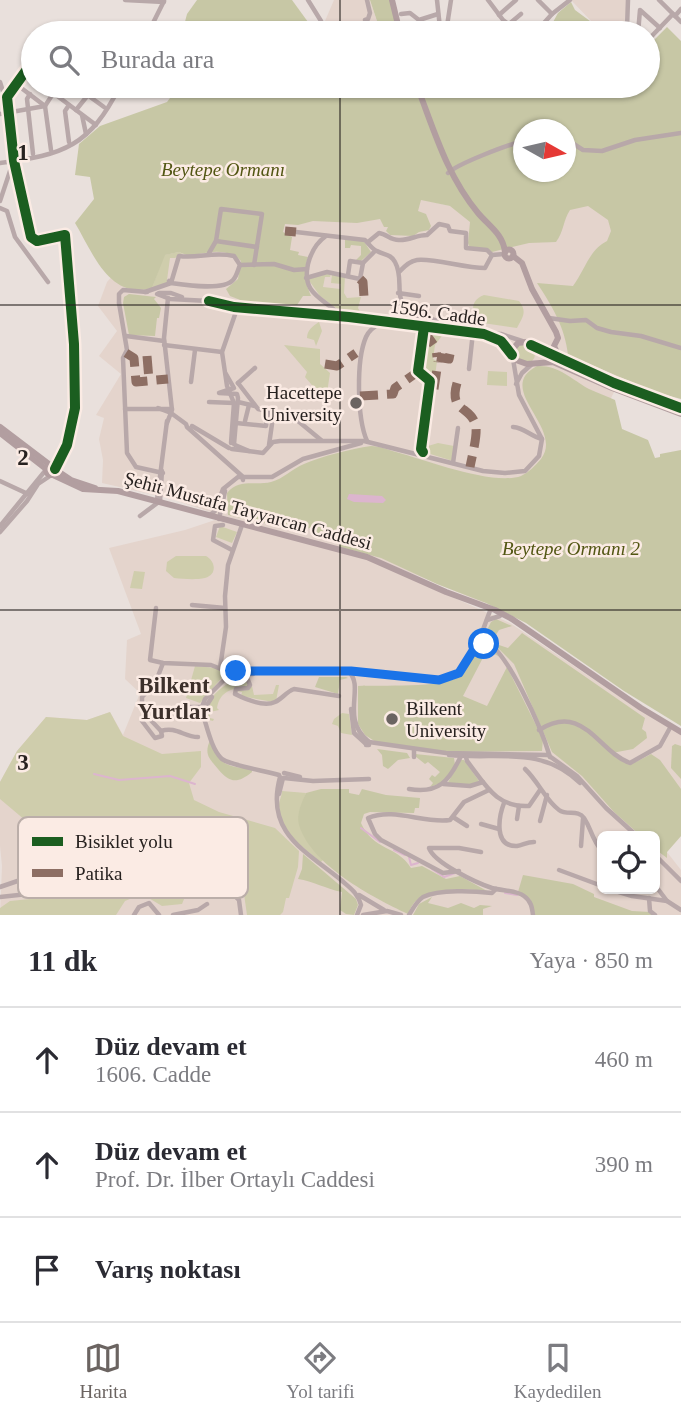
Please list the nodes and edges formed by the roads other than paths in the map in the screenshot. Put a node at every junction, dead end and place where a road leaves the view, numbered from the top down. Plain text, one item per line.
1 (125, 0) edge
2 (308, 0) edge
3 (367, 0) edge
4 (394, 0) edge
5 (437, 0) edge
6 (451, 0) edge
7 (488, 0) edge
8 (516, 0) edge
9 (538, 0) edge
10 (570, 0) edge
11 (628, 0) edge
12 (660, 0) edge
13 (164, 1) edge
14 (681, 9) edge
15 (401, 14) dead end
16 (438, 14) junction
17 (520, 14) dead end
18 (552, 14) junction
19 (499, 15) junction
20 (674, 15) junction
21 (365, 20) dead end
22 (154, 21) edge
23 (321, 21) dead end
24 (399, 21) edge
25 (439, 21) edge
26 (449, 21) edge
27 (506, 21) edge
28 (512, 21) edge
29 (546, 21) edge
30 (627, 21) edge
31 (639, 21) edge
32 (652, 21) edge
33 (681, 22) edge
34 (660, 28) edge
35 (21, 77) edge
36 (0, 82) edge
37 (16, 84) junction
38 (21, 88) edge
39 (28, 98) edge
40 (35, 98) edge
41 (51, 98) edge
42 (60, 98) edge
43 (82, 98) edge
44 (92, 98) edge
45 (114, 98) edge
46 (425, 98) edge
47 (69, 105) junction
48 (45, 106) junction
49 (104, 107) dead end
50 (27, 109) junction
51 (76, 110) junction
52 (9, 112) junction
53 (0, 114) edge
54 (82, 115) junction
55 (96, 125) junction
56 (681, 133) edge
57 (86, 134) junction
58 (69, 142) dead end
59 (513, 144) edge
60 (576, 146) edge
61 (51, 150) dead end
62 (33, 154) dead end
63 (14, 161) junction
64 (0, 163) edge
65 (453, 170) junction
66 (3, 183) edge
67 (0, 201) edge
68 (0, 208) edge
69 (296, 232) dead end
70 (327, 236) junction
71 (216, 241) junction
72 (368, 242) junction
73 (257, 247) junction
74 (375, 251) junction
75 (208, 253) junction
76 (508, 253) junction
77 (492, 255) junction
78 (363, 263) junction
79 (240, 264) junction
80 (254, 265) junction
81 (307, 270) junction
82 (398, 273) junction
83 (348, 276) junction
84 (306, 278) junction
85 (48, 282) dead end
86 (170, 282) junction
87 (145, 292) junction
88 (398, 293) junction
89 (170, 296) junction
90 (419, 296) dead end
91 (119, 303) junction
92 (235, 304) junction
93 (344, 317) junction
94 (549, 318) junction
95 (370, 320) junction
96 (386, 322) junction
97 (373, 327) junction
98 (448, 330) junction
99 (472, 332) junction
100 (484, 334) junction
101 (126, 335) junction
102 (164, 343) junction
103 (528, 343) junction
104 (681, 348) edge
105 (195, 350) junction
106 (126, 352) junction
107 (222, 352) junction
108 (512, 357) junction
109 (560, 358) junction
110 (534, 362) junction
111 (255, 368) dead end
112 (468, 369) dead end
113 (191, 382) dead end
114 (516, 385) junction
115 (233, 386) junction
116 (209, 402) dead end
117 (236, 403) junction
118 (248, 405) junction
119 (256, 407) junction
120 (681, 408) edge
121 (125, 409) junction
122 (169, 410) junction
123 (268, 412) junction
124 (681, 414) edge
125 (292, 416) junction
126 (245, 421) dead end
127 (236, 423) junction
128 (190, 426) junction
129 (513, 426) dead end
130 (0, 427) edge
131 (458, 428) dead end
132 (0, 433) edge
133 (542, 439) junction
134 (321, 441) junction
135 (366, 441) junction
136 (232, 445) junction
137 (269, 445) junction
138 (453, 463) junction
139 (51, 470) junction
140 (161, 473) junction
141 (241, 478) junction
142 (0, 481) edge
143 (29, 495) junction
144 (158, 501) junction
145 (140, 516) dead end
146 (216, 518) junction
147 (243, 525) junction
148 (1, 527) edge
149 (254, 528) junction
150 (242, 534) junction
151 (232, 550) junction
152 (192, 605) dead end
153 (156, 608) dead end
154 (225, 608) junction
155 (487, 612) junction
156 (518, 624) junction
157 (482, 635) junction
158 (489, 645) junction
159 (476, 646) junction
160 (495, 649) junction
161 (163, 663) junction
162 (222, 669) junction
163 (352, 671) junction
164 (233, 673) junction
165 (355, 685) junction
166 (339, 696) dead end
167 (203, 709) junction
168 (146, 712) junction
169 (671, 726) junction
170 (539, 730) junction
171 (162, 731) junction
172 (681, 732) edge
173 (198, 737) dead end
174 (368, 743) junction
175 (462, 757) junction
176 (547, 758) junction
177 (525, 769) dead end
178 (282, 776) junction
179 (369, 779) dead end
180 (483, 782) junction
181 (442, 784) junction
182 (409, 789) dead end
183 (489, 790) junction
184 (540, 790) junction
185 (547, 796) junction
186 (504, 803) junction
187 (519, 806) junction
188 (582, 816) junction
189 (453, 817) junction
190 (517, 819) dead end
191 (540, 821) dead end
192 (481, 824) dead end
193 (467, 826) dead end
194 (499, 829) junction
195 (630, 831) edge
196 (534, 842) dead end
197 (581, 846) dead end
198 (597, 846) edge
199 (481, 852) dead end
200 (660, 859) edge
201 (559, 870) dead end
202 (459, 871) junction
203 (681, 879) edge
204 (18, 881) edge
205 (597, 884) edge
206 (0, 887) edge
207 (496, 890) junction
208 (660, 891) edge
209 (626, 894) edge
210 (18, 895) edge
211 (0, 897) edge
212 (235, 898) edge
213 (360, 898) junction
214 (649, 898) junction
215 (667, 901) junction
216 (207, 904) dead end
217 (384, 910) junction
218 (681, 910) edge
219 (367, 912) edge
220 (134, 915) edge
221 (159, 915) edge
222 (173, 915) edge
223 (241, 915) edge
224 (357, 915) edge
225 (401, 915) edge
226 (409, 915) edge
227 (533, 915) edge
228 (655, 915) edge

1 - 13 street
2 - 23 street
3 - 21 street
4 - 24 main road
5 - 16 street
6 - 26 street
7 - 19 street
8 - 19 street
9 - 18 street
10 - 18 street
11 - 30 street
12 - 20 street
13 - 22 street
14 - 20 street
15 - 16 street
16 - 25 street
17 - 28 street
18 - 29 street
19 - 27 street
20 - 33 street
20 - 34 street
31 - 32 street
35 - 37 street
36 - 52 street
37 - 38 street
37 - 52 street
39 - 50 street
40 - 48 street
41 - 48 street
42 - 47 street
43 - 51 street
44 - 49 street
45 - 55 street
46 - 65 main road
47 - 51 street
47 - 58 street
48 - 50 street
48 - 61 street
50 - 52 street
50 - 62 street
51 - 54 street
52 - 53 street
52 - 63 street
54 - 55 street
54 - 57 street
55 - 57 street
56 - 60 street
57 - 63 street
59 - 65 street
63 - 64 street
63 - 66 street
63 - 139 street
65 - 76 main road
66 - 67 street
68 - 85 street
69 - 70 street
70 - 72 street
70 - 81 street
71 - 73 street
71 - 73 street
71 - 75 street
72 - 74 street
72 - 77 street
73 - 80 street
74 - 78 street
74 - 82 street
75 - 79 street
75 - 86 street
76 - 77 street
76 - 94 main road
77 - 82 street
78 - 83 street
78 - 83 street
79 - 80 street
79 - 86 street
80 - 81 street
81 - 84 street
82 - 88 street
83 - 84 street
84 - 93 street
86 - 87 street
87 - 89 street, 1596. Cadde
87 - 91 street
88 - 90 street
88 - 98 street
89 - 92 street, 1596. Cadde
89 - 102 street
91 - 101 street
91 - 106 street
92 - 93 street, 1596. Cadde
92 - 107 street
93 - 95 street, 1596. Cadde
94 - 104 street
94 - 109 main road
95 - 96 street, 1596. Cadde
95 - 97 street
96 - 97 street
96 - 98 street, 1596. Cadde
97 - 135 street
98 - 99 street, 1596. Cadde
99 - 100 street, 1596. Cadde
99 - 112 street
100 - 103 street, 1596. Cadde
100 - 108 street, 1596. Cadde
101 - 102 street
101 - 106 street
102 - 105 street
102 - 122 street
103 - 108 main road
103 - 109 main road, 1596. Cadde
103 - 110 main road
105 - 107 street
105 - 113 street
106 - 121 street
107 - 115 street
108 - 110 main road, 1596. Cadde
108 - 114 street
109 - 120 main road, 1596. Cadde
110 - 114 street
110 - 124 main road, 1596. Cadde
111 - 115 street
114 - 133 street
115 - 117 street
115 - 117 street
115 - 119 street
116 - 117 street
117 - 118 street
117 - 127 street
117 - 136 street
118 - 119 street
118 - 126 street
119 - 123 street
121 - 122 street
121 - 140 street
122 - 128 street
122 - 140 street
123 - 125 street
123 - 127 street
125 - 134 street
125 - 137 street
127 - 136 street
128 - 136 street
128 - 141 street
129 - 133 street
130 - 139 main road
131 - 138 street
132 - 139 main road
133 - 138 street
134 - 135 street
134 - 137 street
135 - 138 street
135 - 141 street
136 - 137 street
139 - 143 street
139 - 144 main road, Şehit Mustafa Tayyarcan Caddesi
140 - 144 street
141 - 146 street
142 - 143 street
143 - 148 street
144 - 145 street
144 - 146 main road, Şehit Mustafa Tayyarcan Caddesi
146 - 147 main road, Şehit Mustafa Tayyarcan Caddesi
146 - 151 street
147 - 149 main road, Şehit Mustafa Tayyarcan Caddesi
147 - 150 street
147 - 151 street
149 - 150 street
149 - 155 main road, Şehit Mustafa Tayyarcan Caddesi
150 - 151 street
151 - 154 street
152 - 154 street
153 - 161 street
154 - 162 street
155 - 156 main road, Şehit Mustafa Tayyarcan Caddesi
155 - 156 main road, Şehit Mustafa Tayyarcan Caddesi
155 - 157 street
156 - 169 main road, Şehit Mustafa Tayyarcan Caddesi
157 - 158 street
157 - 159 street
157 - 160 street
158 - 159 street
158 - 160 street
159 - 163 street
160 - 170 street
161 - 162 street
161 - 168 street
162 - 164 street
163 - 164 street
163 - 165 street
163 - 165 street
164 - 166 street
164 - 167 street
164 - 174 street
165 - 174 street
167 - 168 street
167 - 178 street
168 - 171 street
168 - 171 street
169 - 170 street
169 - 172 main road, Şehit Mustafa Tayyarcan Caddesi
170 - 176 street
171 - 173 street
174 - 175 street
175 - 176 street
175 - 180 street
175 - 181 street
176 - 195 street
177 - 184 street
178 - 179 street
178 - 213 street
180 - 181 street
180 - 183 street
181 - 182 street
183 - 186 street
183 - 189 street
184 - 185 street
184 - 187 street
185 - 188 street
185 - 191 street
186 - 187 street
186 - 194 street
187 - 190 street
188 - 197 street
188 - 198 street
189 - 193 street
189 - 202 street
192 - 194 street
194 - 196 street
199 - 202 street
200 - 203 street
201 - 205 street
202 - 207 street
204 - 206 street
207 - 226 street
207 - 227 street
208 - 215 street
209 - 214 street
210 - 211 street
212 - 223 street
213 - 217 street
213 - 219 street
213 - 224 street
214 - 215 street
214 - 228 street
215 - 218 street
216 - 222 street
217 - 219 street
217 - 225 street
219 - 224 street
220 - 221 street

